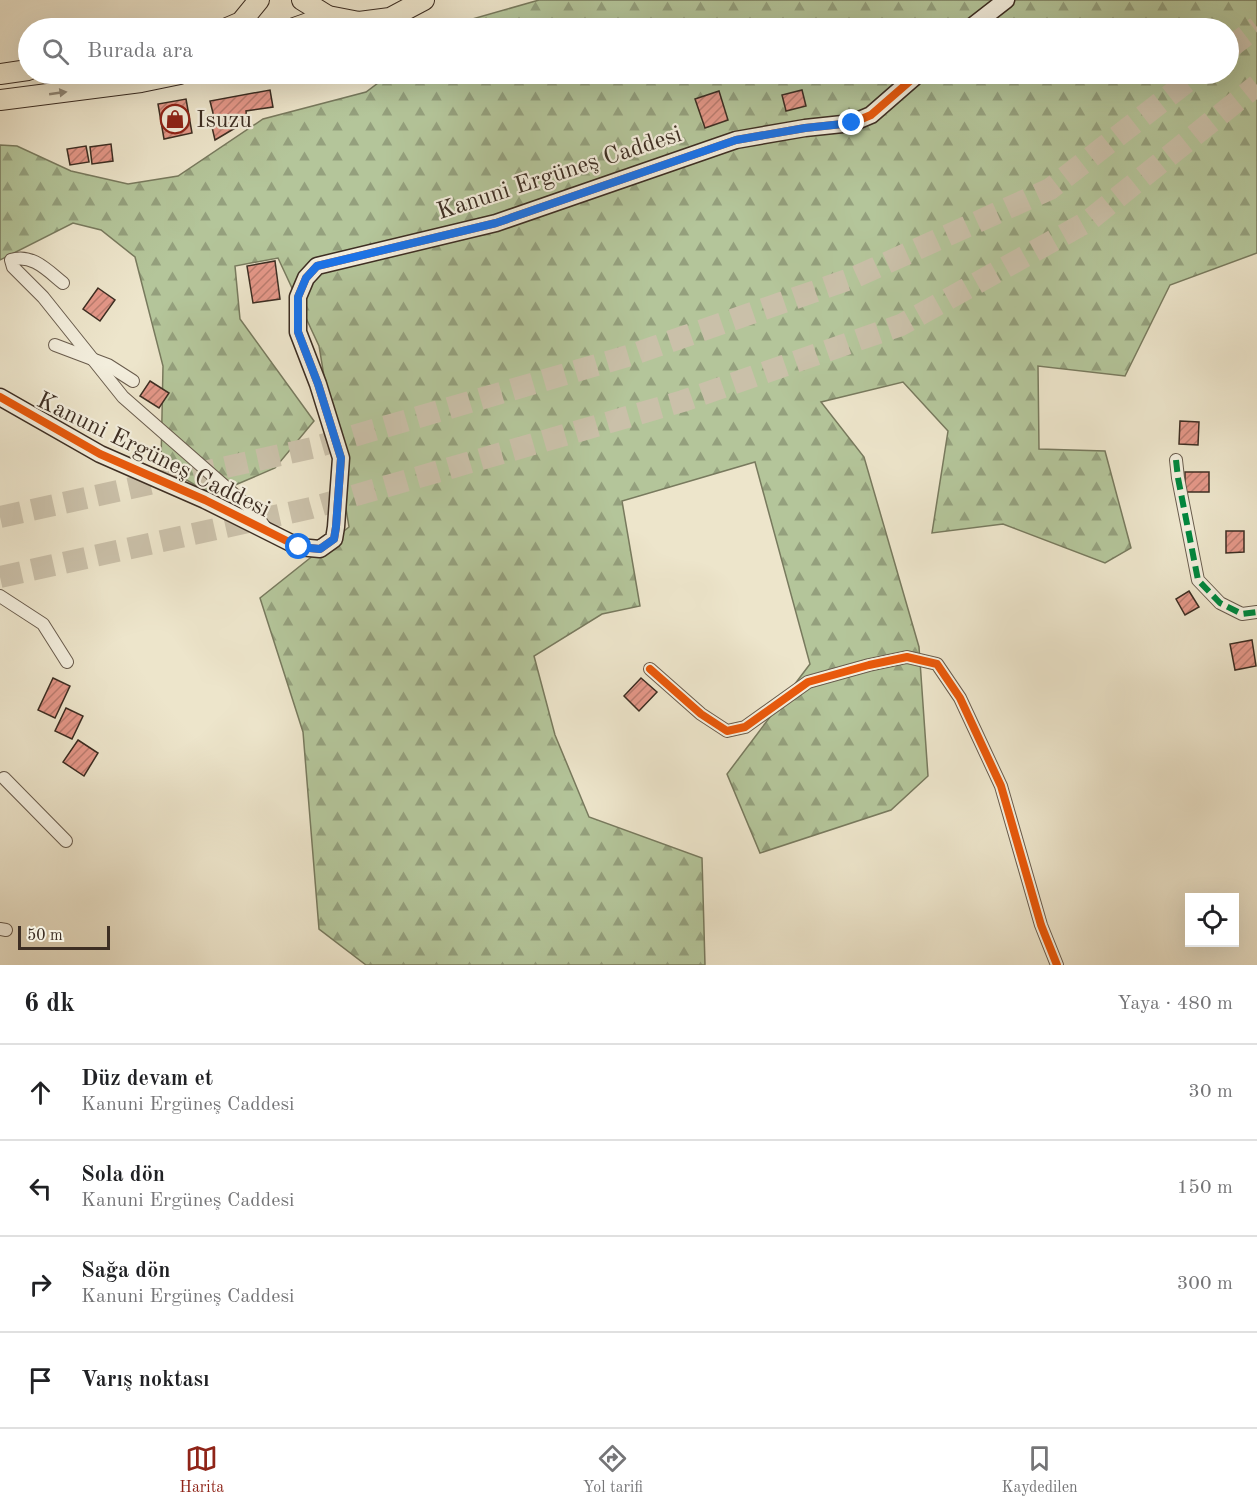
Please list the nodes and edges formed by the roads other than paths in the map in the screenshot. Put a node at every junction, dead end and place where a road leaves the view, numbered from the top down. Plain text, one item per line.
1 (259, 0) edge
2 (302, 0) edge
3 (1006, 0) edge
4 (421, 1) edge
5 (328, 15) junction
6 (244, 18) edge
7 (320, 18) edge
8 (341, 18) edge
9 (390, 18) edge
10 (983, 18) edge
11 (18, 71) edge
12 (0, 74) edge
13 (122, 84) edge
14 (907, 84) edge
15 (0, 100) edge
16 (63, 283) dead end
17 (55, 345) dead end
18 (92, 357) junction
19 (133, 381) dead end
20 (0, 397) edge
21 (1176, 460) dead end
22 (268, 531) junction
23 (0, 596) edge
24 (1257, 612) edge
25 (67, 662) dead end
26 (650, 669) dead end
27 (1, 776) edge
28 (66, 841) dead end
29 (1057, 965) edge

1 - 6 main road
2 - 5 main road
3 - 10 street
4 - 9 main road
5 - 7 main road
5 - 8 main road
11 - 12 main road
15 -> 13 main road
14 - 22 street, Kanuni Ergüneş Caddesi
16 - 18 street
17 - 18 street
18 - 19 street
18 - 22 street
20 - 22 street, Kanuni Ergüneş Caddesi
21 - 24 street
23 - 25 street
26 - 29 street
27 - 28 street

